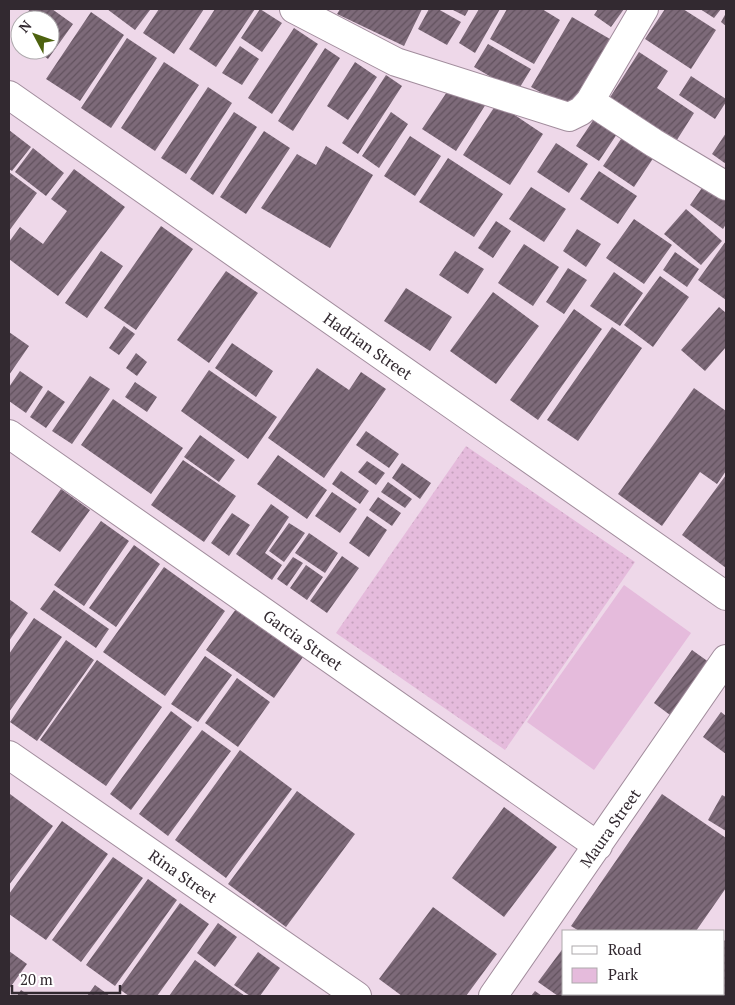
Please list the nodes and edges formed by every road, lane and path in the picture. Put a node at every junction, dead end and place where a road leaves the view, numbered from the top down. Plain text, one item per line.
1 (294, 9) edge
2 (644, 9) edge
3 (9, 95) edge
4 (590, 101) junction
5 (726, 186) edge
6 (9, 434) edge
7 (726, 596) edge
8 (726, 659) edge
9 (9, 755) edge
10 (598, 846) junction
11 (357, 996) edge
12 (493, 996) edge

1 - 4 street
2 - 4 street
3 - 7 street, Hadrian Street
4 - 5 street
6 - 10 street, Garcia Street
8 - 10 street, Maura Street
9 - 11 street, Rina Street
10 - 12 street, Maura Street

